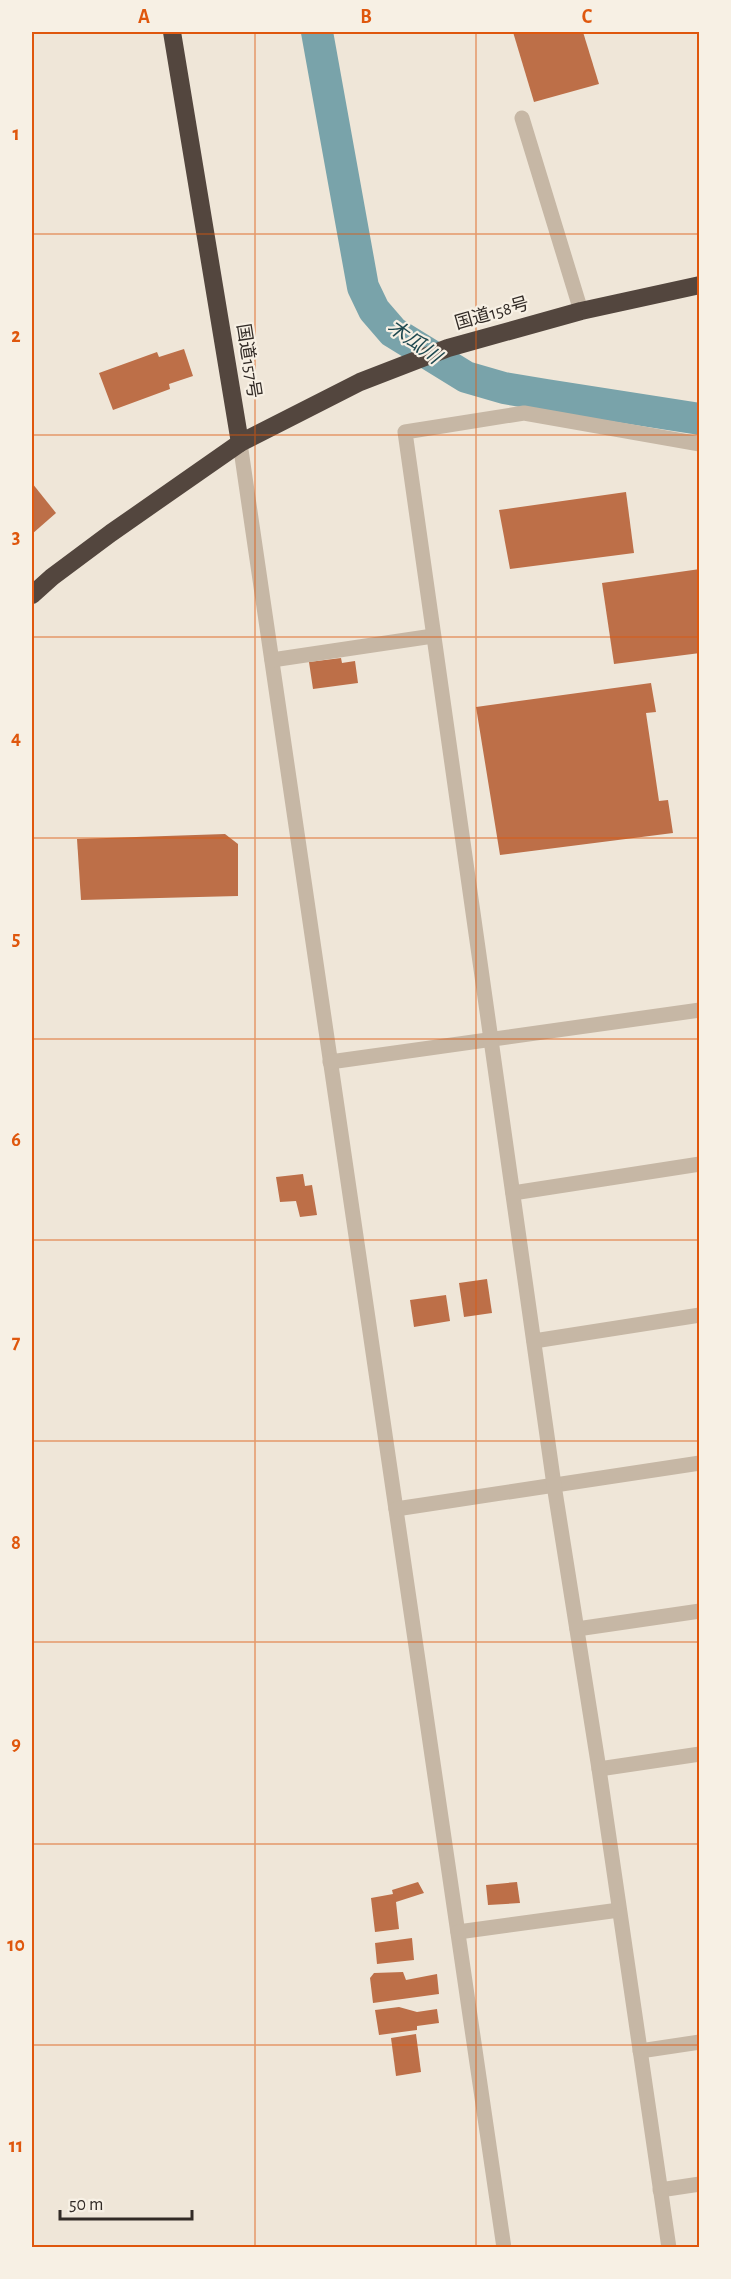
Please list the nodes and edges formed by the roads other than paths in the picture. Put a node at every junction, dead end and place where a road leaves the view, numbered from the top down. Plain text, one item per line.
1 (172, 32) edge
2 (522, 118) dead end
3 (699, 285) edge
4 (581, 311) junction
5 (240, 443) junction
6 (699, 444) edge
7 (32, 595) edge
8 (433, 636) junction
9 (272, 660) junction
10 (699, 1010) edge
11 (491, 1039) junction
12 (330, 1062) junction
13 (699, 1164) edge
14 (513, 1193) junction
15 (699, 1315) edge
16 (534, 1341) junction
17 (699, 1463) edge
18 (554, 1485) junction
19 (396, 1509) junction
20 (699, 1611) edge
21 (577, 1629) junction
22 (699, 1754) edge
23 (599, 1769) junction
24 (619, 1910) junction
25 (458, 1932) junction
26 (699, 2042) edge
27 (640, 2051) junction
28 (699, 2184) edge
29 (660, 2190) junction
30 (504, 2247) edge
31 (669, 2247) edge

1 - 5 highway, 国道157号
2 - 4 street
3 - 4 highway, 国道158号
4 - 5 highway, 国道158号
5 - 7 highway
5 - 9 street
6 - 8 street
8 - 9 street
8 - 11 street
9 - 12 street
10 - 11 street
11 - 12 street
11 - 14 street
12 - 19 street
13 - 14 street
14 - 16 street
15 - 16 street
16 - 18 street
17 - 18 street
18 - 19 street
18 - 21 street
19 - 25 street
20 - 21 street
21 - 23 street
22 - 23 street
23 - 24 street
24 - 25 street
24 - 27 street
25 - 30 street
26 - 27 street
27 - 29 street
28 - 29 street
29 - 31 street

